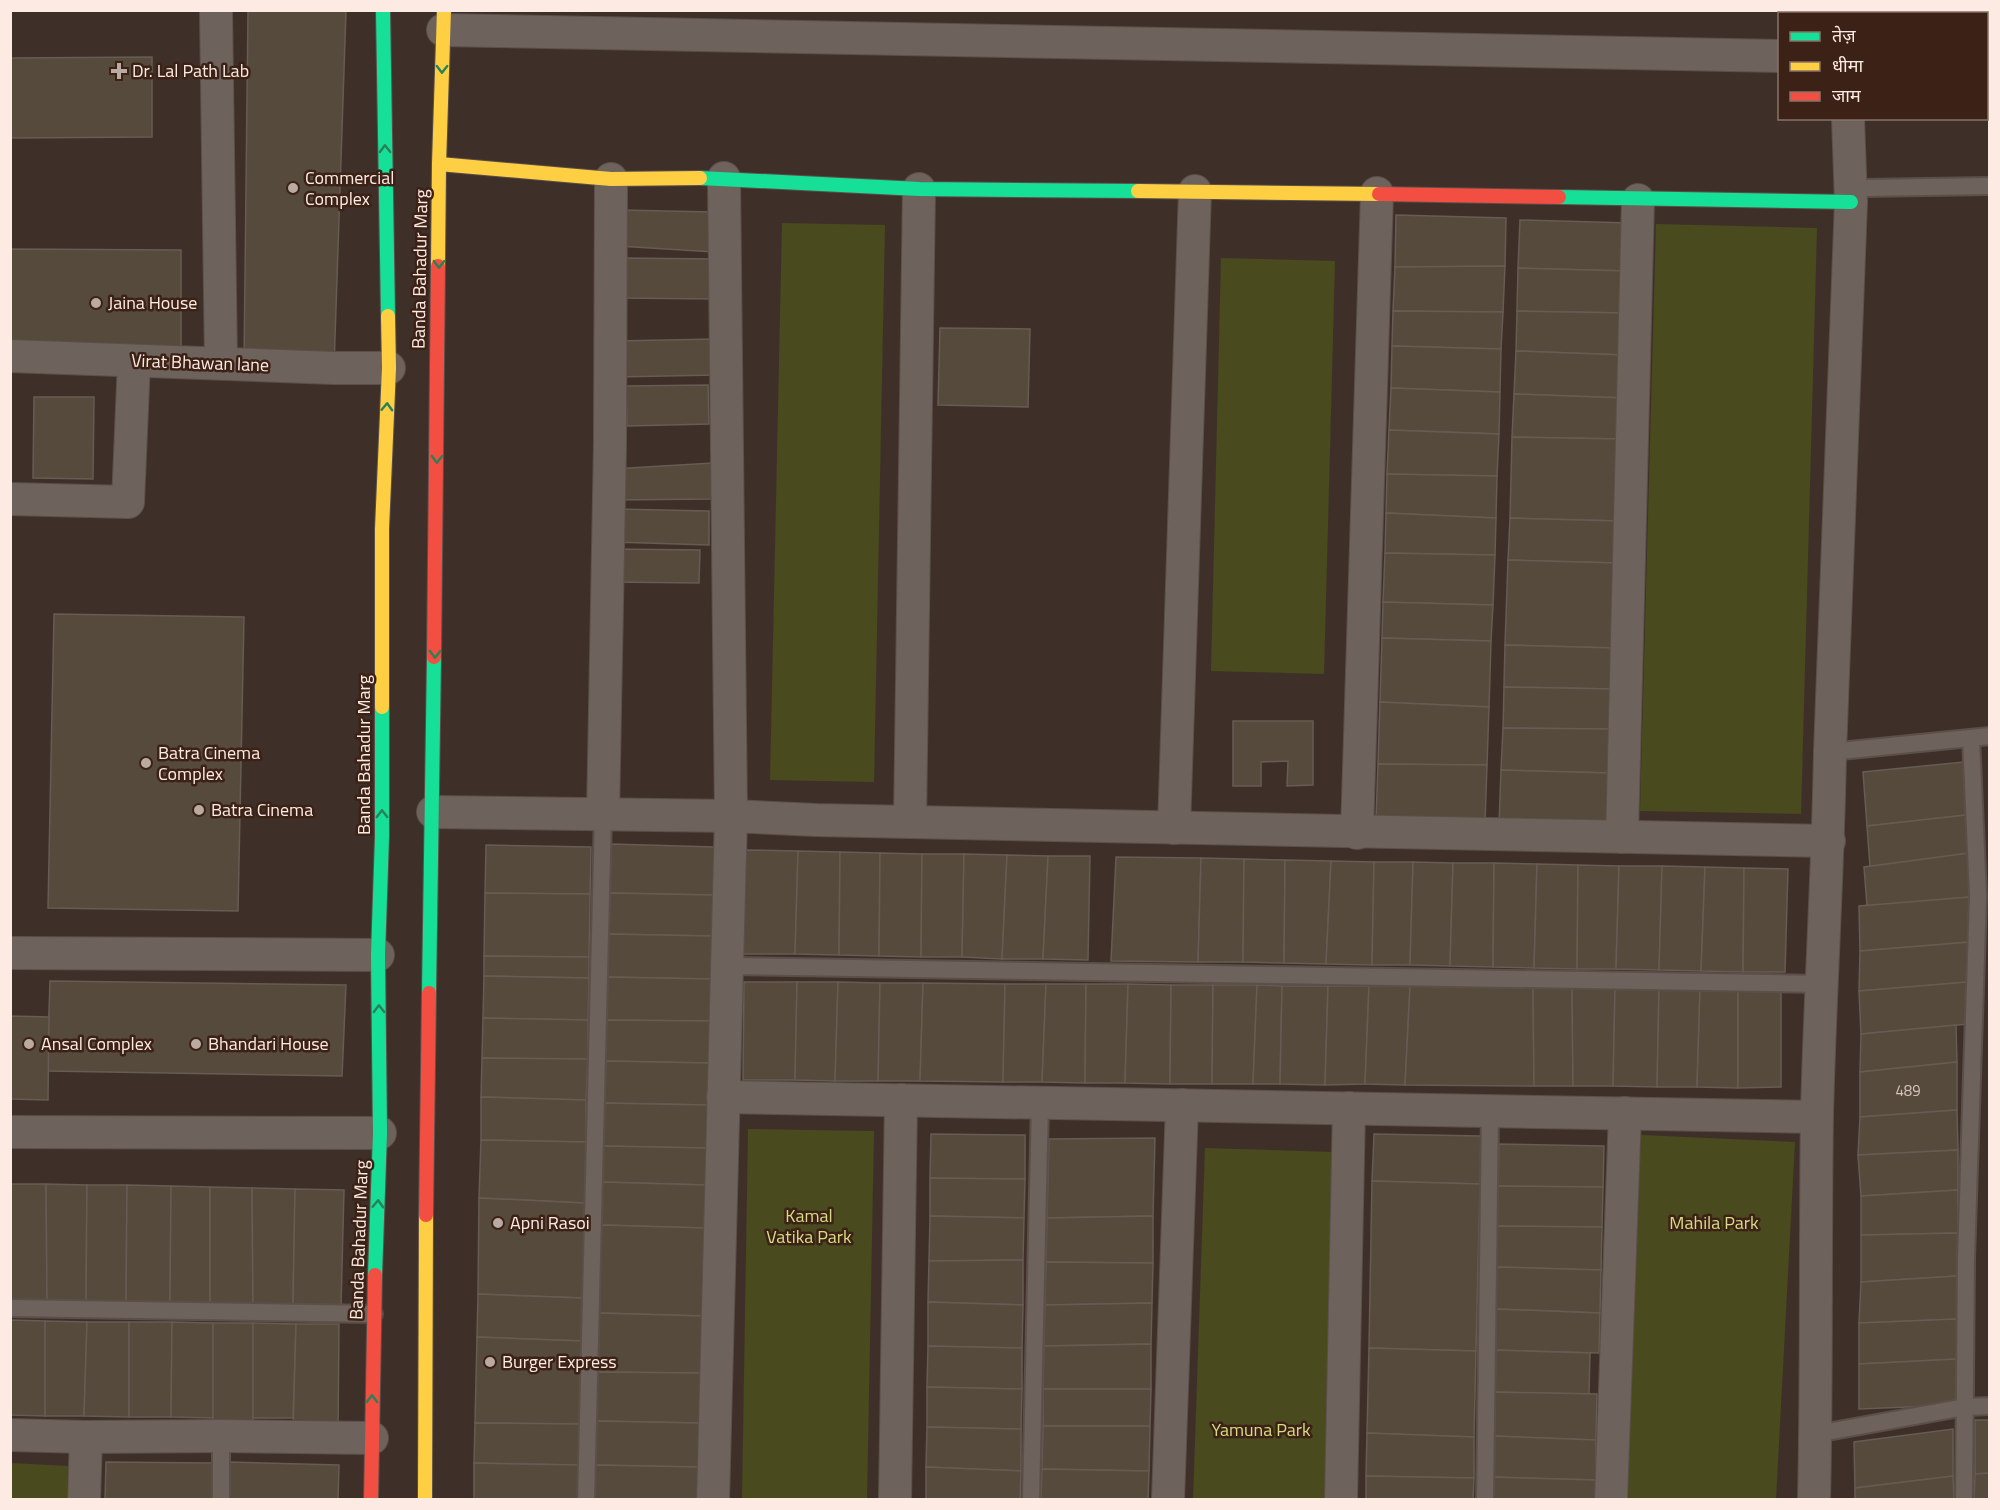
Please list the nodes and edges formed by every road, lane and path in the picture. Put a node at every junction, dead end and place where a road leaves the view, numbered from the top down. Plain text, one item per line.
1 (216, 10) edge
2 (383, 10) edge
3 (443, 20) edge
4 (1778, 56) edge
5 (1848, 120) edge
6 (440, 164) junction
7 (724, 178) junction
8 (611, 179) junction
9 (1989, 186) edge
10 (919, 189) junction
11 (1195, 191) junction
12 (1377, 193) junction
13 (1638, 200) junction
14 (1851, 202) junction
15 (10, 356) edge
16 (134, 361) junction
17 (221, 363) junction
18 (389, 368) junction
19 (10, 499) edge
20 (1989, 736) edge
21 (1971, 738) junction
22 (1830, 752) junction
23 (434, 812) junction
24 (603, 815) junction
25 (731, 816) junction
26 (910, 822) junction
27 (1174, 828) junction
28 (1357, 833) junction
29 (1622, 837) junction
30 (1829, 842) junction
31 (10, 953) edge
32 (378, 955) junction
33 (728, 966) junction
34 (1821, 984) junction
35 (723, 1097) junction
36 (901, 1100) junction
37 (1040, 1103) junction
38 (1182, 1105) junction
39 (1349, 1108) junction
40 (1490, 1111) junction
41 (1624, 1113) junction
42 (1817, 1117) junction
43 (10, 1132) edge
44 (380, 1133) junction
45 (10, 1308) edge
46 (374, 1314) junction
47 (1989, 1406) edge
48 (1965, 1407) junction
49 (1816, 1434) junction
50 (10, 1435) edge
51 (221, 1436) junction
52 (86, 1437) junction
53 (372, 1438) junction
54 (84, 1500) edge
55 (221, 1500) edge
56 (371, 1500) edge
57 (425, 1500) edge
58 (586, 1500) edge
59 (712, 1500) edge
60 (895, 1500) edge
61 (1031, 1500) edge
62 (1168, 1500) edge
63 (1341, 1500) edge
64 (1485, 1500) edge
65 (1611, 1500) edge
66 (1814, 1500) edge
67 (1964, 1500) edge

1 - 17 street
18 -> 2 street, Banda Bahadur Marg
3 - 4 street
3 -> 6 street, Banda Bahadur Marg
5 - 14 street
6 - 8 street
6 -> 23 street, Banda Bahadur Marg
7 - 8 street
7 - 10 street
7 - 25 street
8 - 24 street
9 - 14 lane
10 - 11 street
10 - 26 street
11 - 12 street
11 - 27 street
12 - 13 street
12 - 28 street
13 - 14 street
13 - 29 street
14 - 22 street
15 - 16 street, Virat Bhawan lane
16 - 17 street, Virat Bhawan lane
16 - 19 street
17 - 18 street, Virat Bhawan lane
32 -> 18 street, Banda Bahadur Marg
20 - 21 lane
21 - 22 lane
21 - 48 lane
22 - 30 street
23 - 24 street
23 - 57 street, Banda Bahadur Marg
24 - 25 street
24 - 58 lane
25 - 26 street
25 - 33 street
26 - 27 street
27 - 28 street
28 - 29 street
29 - 30 street
30 - 34 street
31 - 32 street
44 -> 32 street, Banda Bahadur Marg
33 - 34 lane
33 - 35 street
34 - 42 street
35 - 36 street
35 - 59 street
36 - 37 street
36 - 60 street
37 - 38 street
37 - 61 lane
38 - 39 street
38 - 62 street
39 - 40 street
39 - 63 street
40 - 41 street
40 - 64 lane
41 - 42 street
41 - 65 street
42 - 49 street
43 - 44 street
46 -> 44 street, Banda Bahadur Marg
45 - 46 lane
53 -> 46 street, Banda Bahadur Marg
47 - 48 lane
48 - 49 lane
48 - 67 lane
49 - 66 street
50 - 52 street
51 - 52 street
51 - 53 street
51 - 55 lane
52 - 54 street
53 - 56 street, Banda Bahadur Marg

